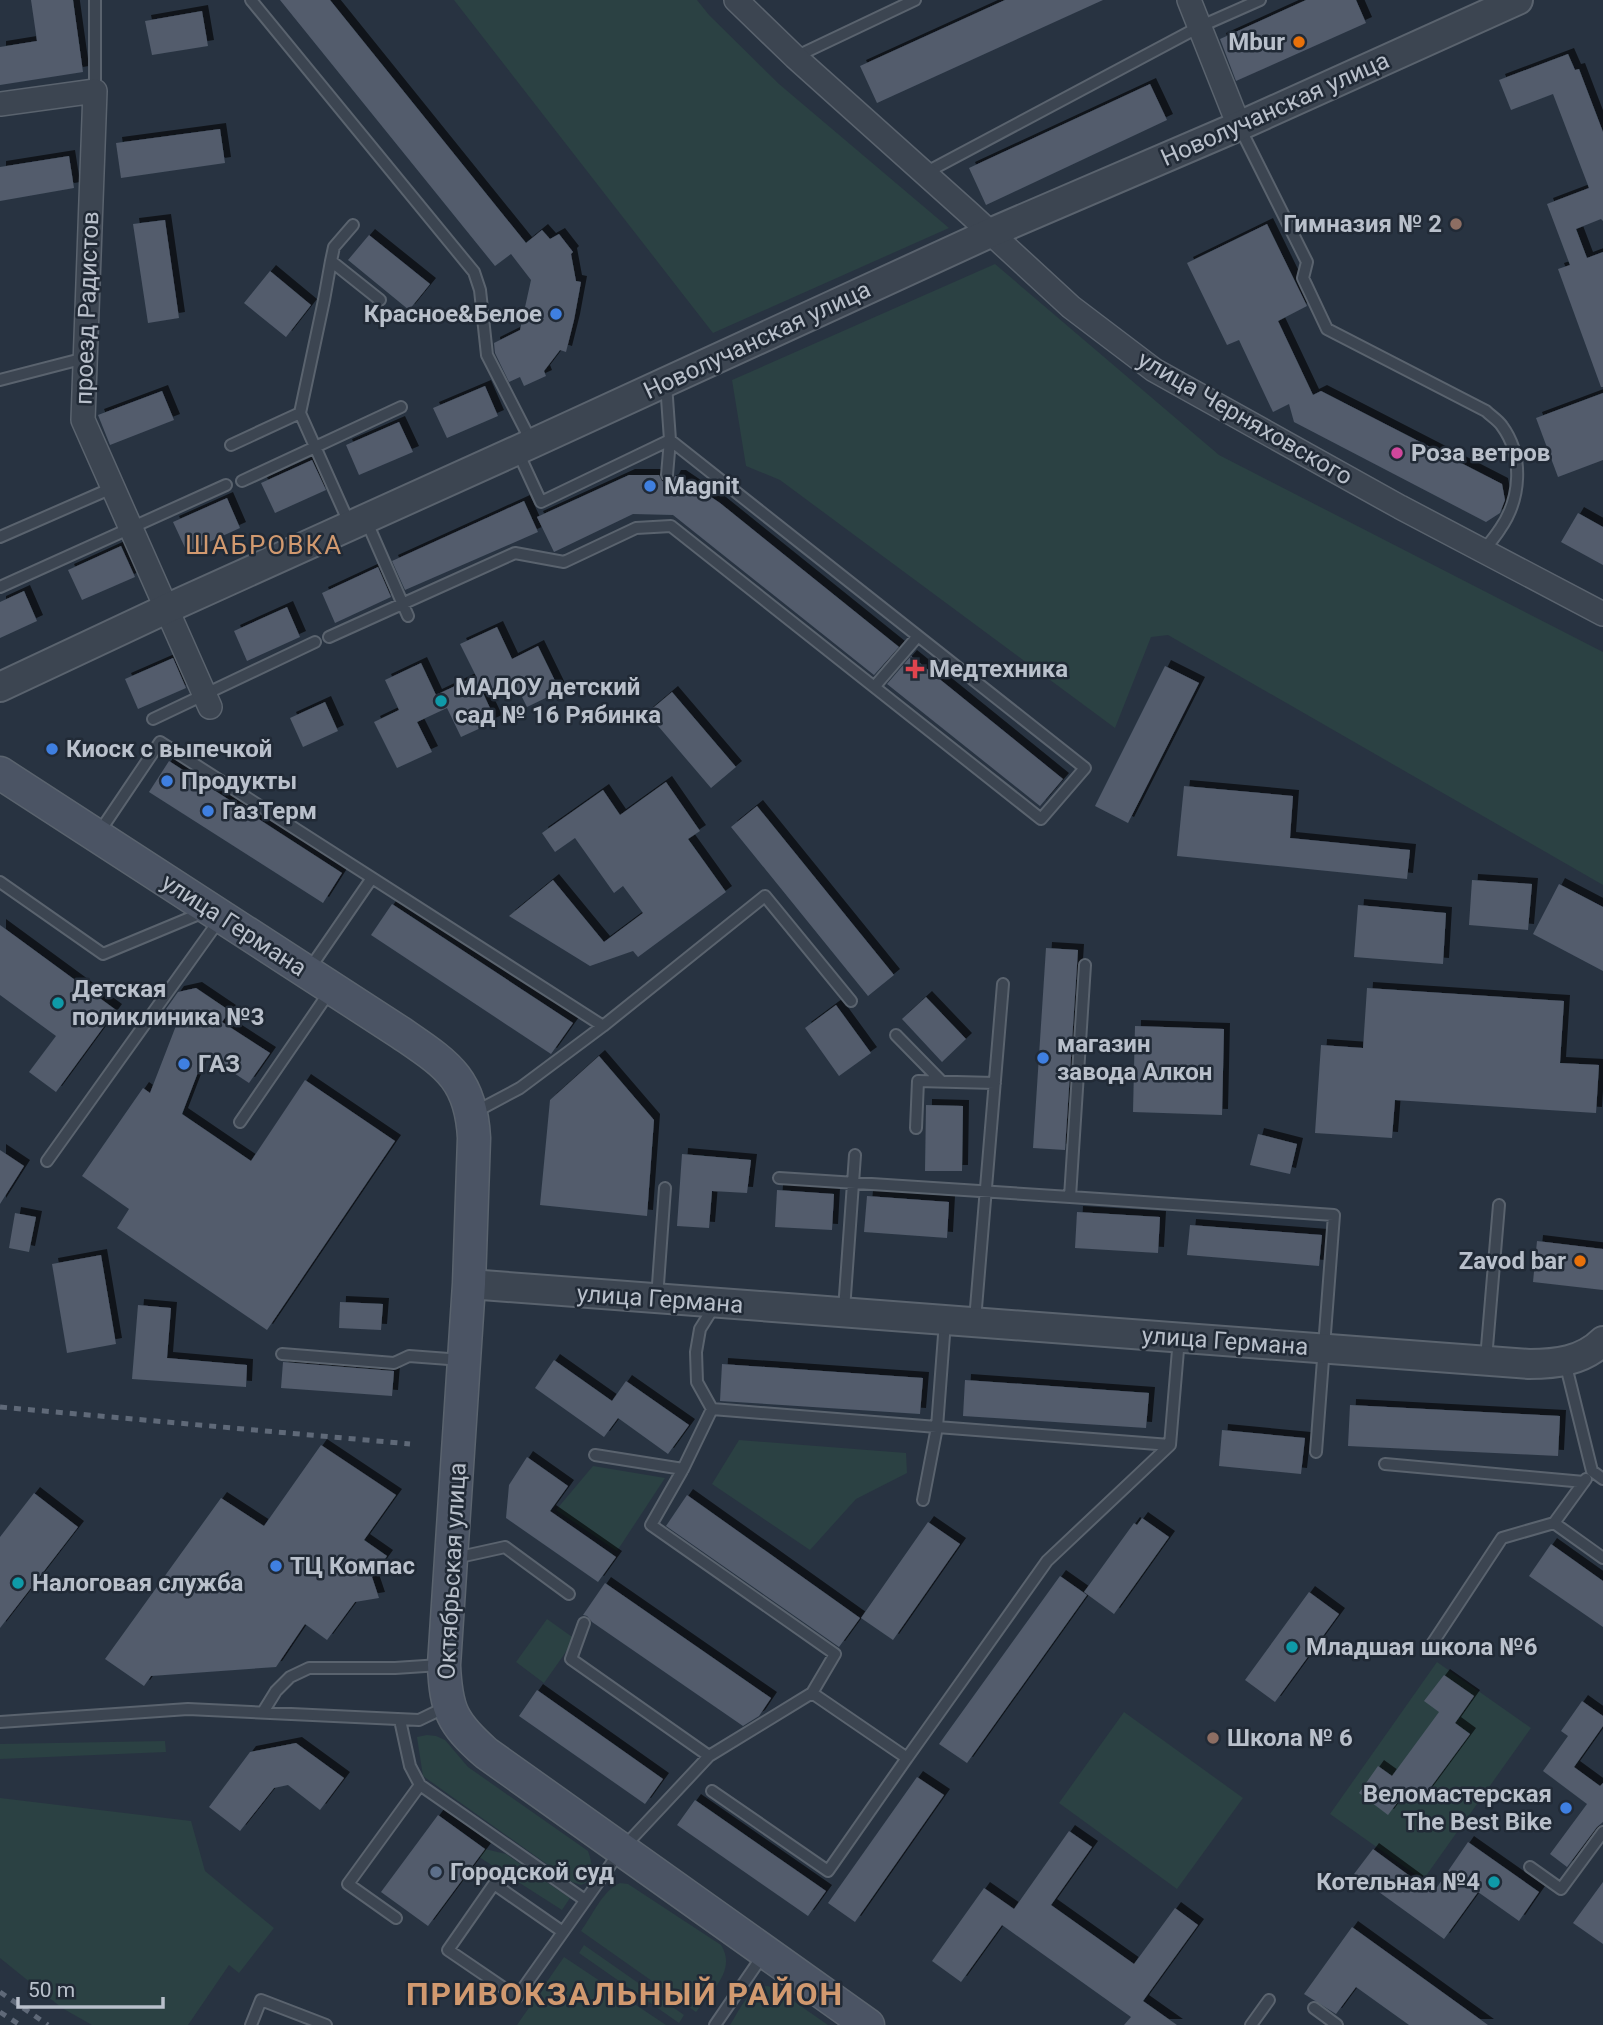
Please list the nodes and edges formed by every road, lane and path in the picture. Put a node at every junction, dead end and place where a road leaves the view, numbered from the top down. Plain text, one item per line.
1 (95, 0) edge
2 (251, 0) edge
3 (736, 0) edge
4 (915, 0) edge
5 (1189, 0) edge
6 (1260, 0) edge
7 (1518, 0) edge
8 (1199, 27) junction
9 (795, 57) junction
10 (95, 91) junction
11 (0, 104) edge
12 (1238, 125) junction
13 (925, 173) junction
14 (353, 225) dead end
15 (990, 233) junction
16 (331, 261) junction
17 (380, 300) dead end
18 (85, 358) junction
19 (0, 380) edge
20 (665, 382) junction
21 (401, 407) dead end
22 (300, 413) junction
23 (670, 440) junction
24 (231, 445) dead end
25 (315, 447) junction
26 (525, 447) junction
27 (667, 475) dead end
28 (242, 481) dead end
29 (226, 485) dead end
30 (112, 488) junction
31 (358, 522) junction
32 (130, 528) junction
33 (0, 537) edge
34 (1483, 552) junction
35 (0, 587) edge
36 (404, 604) junction
37 (166, 609) junction
38 (1603, 614) edge
39 (408, 616) dead end
40 (918, 636) junction
41 (329, 637) dead end
42 (315, 642) dead end
43 (875, 686) junction
44 (0, 687) edge
45 (207, 701) junction
46 (153, 719) dead end
47 (0, 773) edge
48 (96, 836) junction
49 (372, 878) junction
50 (0, 882) edge
51 (215, 914) junction
52 (1085, 965) dead end
53 (319, 981) junction
54 (1003, 984) dead end
55 (851, 1001) dead end
56 (603, 1026) junction
57 (896, 1035) dead end
58 (941, 1081) junction
59 (995, 1083) junction
60 (472, 1113) junction
61 (240, 1122) dead end
62 (916, 1128) dead end
63 (855, 1155) dead end
64 (47, 1161) dead end
65 (779, 1178) dead end
66 (854, 1184) junction
67 (665, 1188) dead end
68 (986, 1192) junction
69 (1070, 1197) junction
70 (1499, 1205) dead end
71 (469, 1284) junction
72 (657, 1298) junction
73 (716, 1303) junction
74 (844, 1312) junction
75 (945, 1320) junction
76 (975, 1322) junction
77 (1179, 1338) junction
78 (1603, 1342) edge
79 (1325, 1349) junction
80 (282, 1354) dead end
81 (465, 1360) junction
82 (1486, 1360) junction
83 (1565, 1362) junction
84 (712, 1409) junction
85 (937, 1427) junction
86 (1170, 1445) junction
87 (1316, 1452) dead end
88 (595, 1455) dead end
89 (1385, 1464) dead end
90 (683, 1469) junction
91 (1591, 1471) junction
92 (1603, 1479) edge
93 (1584, 1482) junction
94 (923, 1500) dead end
95 (1554, 1523) junction
96 (1603, 1558) edge
97 (452, 1559) junction
98 (569, 1594) dead end
99 (584, 1623) dead end
100 (1432, 1644) dead end
101 (444, 1665) junction
102 (812, 1693) junction
103 (448, 1706) junction
104 (263, 1712) junction
105 (400, 1720) junction
106 (0, 1722) edge
107 (709, 1756) junction
108 (907, 1758) junction
109 (420, 1785) junction
110 (712, 1791) dead end
111 (1603, 1832) edge
112 (621, 1850) junction
113 (1530, 1867) dead end
114 (585, 1900) junction
115 (396, 1918) dead end
116 (563, 1932) junction
117 (765, 1952) junction
118 (1269, 2000) dead end
119 (1314, 2008) dead end
120 (251, 2025) edge
121 (326, 2025) edge
122 (715, 2025) edge
123 (868, 2025) edge
124 (1251, 2025) edge
125 (1337, 2025) edge

1 - 10 lane
2 - 26 lane
3 - 9 street, улица Черняховского
4 - 9 lane
5 - 8 street
6 - 8 lane
7 - 12 street, Новолучанская улица
8 - 12 street
8 - 13 lane
9 - 13 street, улица Черняховского
10 - 11 street
10 - 18 street, проезд Радистов
12 - 15 street, Новолучанская улица
12 - 34 lane
13 - 15 street, улица Черняховского
14 - 16 lane
15 - 20 street, Новолучанская улица
15 - 34 street, улица Черняховского
16 - 17 lane
16 - 22 lane
18 - 19 lane
18 - 30 street, проезд Радистов
20 - 23 lane
20 - 26 street, Новолучанская улица
21 - 25 lane
22 - 24 lane
22 - 25 lane
23 - 26 lane
23 - 27 lane
23 - 40 lane
25 - 28 lane
25 - 31 lane
26 - 31 street, Новолучанская улица
29 - 32 lane
30 - 32 street, проезд Радистов
30 - 33 lane
31 - 36 lane
31 - 37 street, Новолучанская улица
32 - 35 lane
32 - 37 street, проезд Радистов
34 - 38 street, улица Черняховского
36 - 39 lane
36 - 41 lane
36 - 43 lane
37 - 44 street, Новолучанская улица
37 - 45 street, проезд Радистов
40 - 43 lane
40 - 43 lane
42 - 45 lane
45 - 46 lane
47 - 48 main road, улица Германа
48 - 49 lane
48 - 51 main road, улица Германа
49 - 53 lane
49 - 56 lane
50 - 51 lane
51 - 53 main road, улица Германа
51 - 64 lane
52 - 69 lane
53 - 60 main road, улица Германа
53 - 61 lane
54 - 59 lane
55 - 56 lane
56 - 60 lane
57 - 58 lane
58 - 59 lane
58 - 62 lane
59 - 68 lane
60 - 71 main road, улица Германа
63 - 66 lane
65 - 66 lane
66 - 68 lane
66 - 74 lane
67 - 72 lane
68 - 69 lane
68 - 76 lane
69 - 79 lane
70 - 82 lane
71 - 72 street, улица Германа
71 - 81 main road, Октябрьская улица
72 - 73 street, улица Германа
73 - 74 street, улица Германа
73 - 84 lane
74 - 75 street, улица Германа
75 - 76 street, улица Германа
75 - 85 lane
76 - 77 street, улица Германа
77 - 79 street, улица Германа
77 - 86 lane
78 - 83 street, улица Германа
79 - 82 street, улица Германа
79 - 87 lane
80 - 81 lane
81 - 97 main road, Октябрьская улица
82 - 83 street, улица Германа
83 - 91 lane
84 - 85 lane
84 - 90 lane
85 - 86 lane
85 - 94 lane
86 - 108 lane
88 - 90 lane
89 - 93 lane
90 - 102 lane
91 - 92 lane
91 - 93 lane
93 - 95 lane
95 - 96 lane
95 - 100 lane
97 - 98 lane
97 - 101 main road, Октябрьская улица
99 - 107 lane
101 - 103 main road, Октябрьская улица
101 - 104 lane
102 - 107 lane
102 - 108 lane
103 - 105 lane
103 - 112 main road, Октябрьская улица
104 - 105 lane
104 - 106 lane
105 - 109 lane
107 - 112 lane
108 - 110 lane
109 - 114 lane
109 - 115 lane
111 - 113 lane
112 - 114 lane
112 - 117 main road, Октябрьская улица
114 - 116 lane
116 - 116 lane
117 - 122 lane
117 - 123 main road, Октябрьская улица
118 - 124 lane
119 - 125 lane
120 - 121 lane

